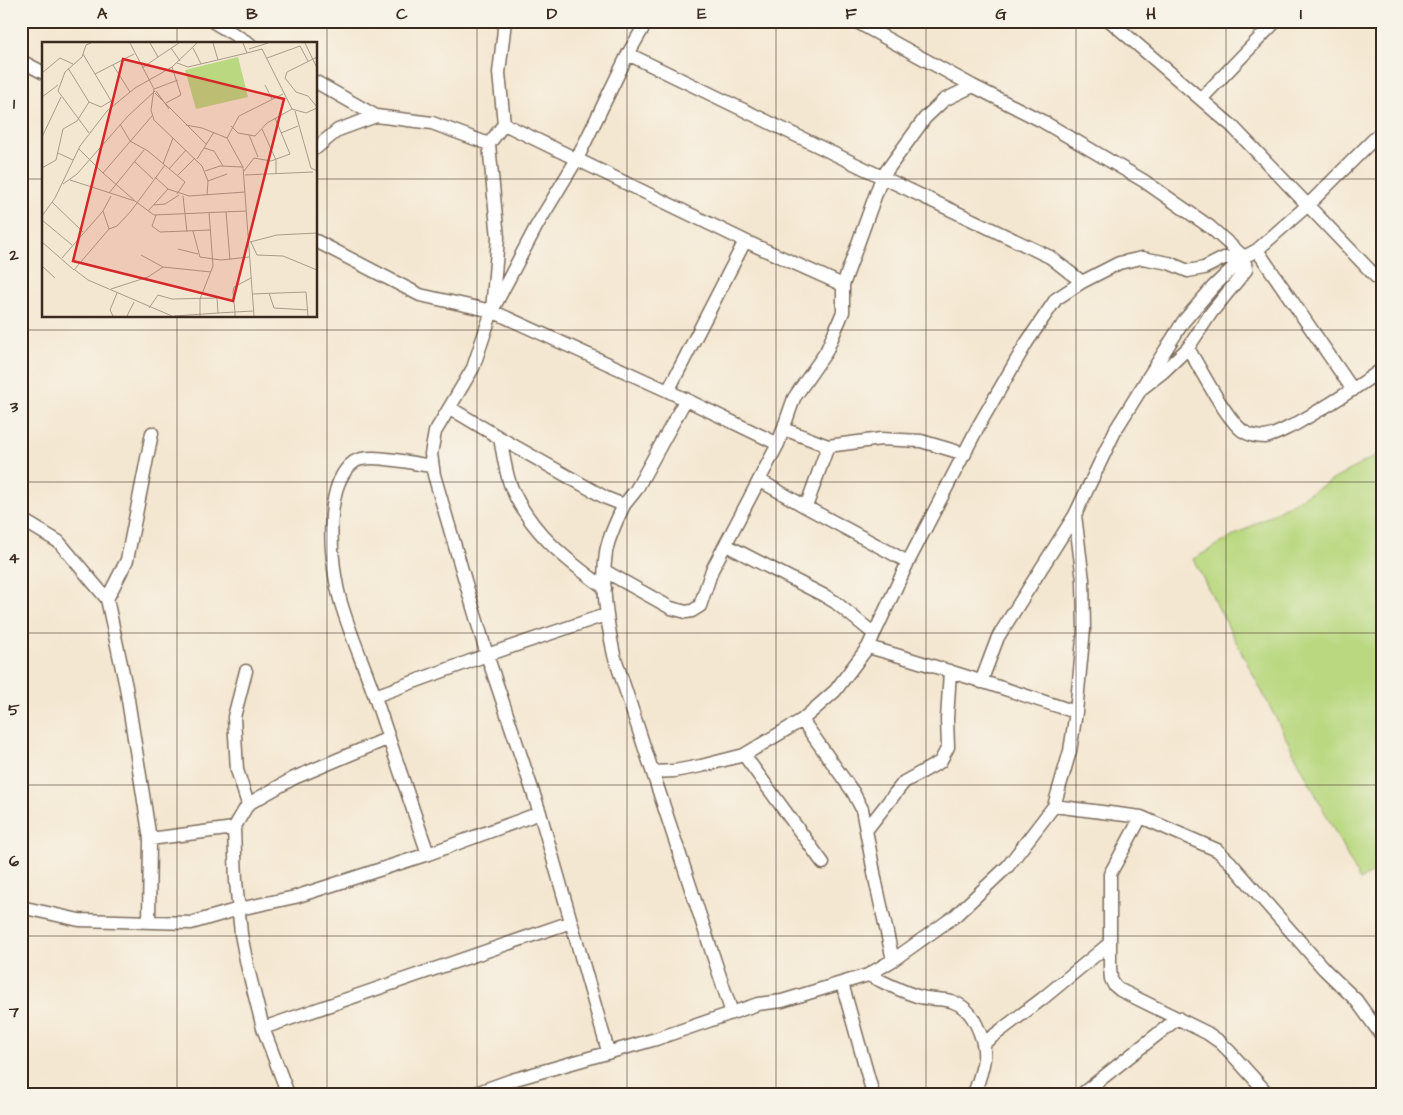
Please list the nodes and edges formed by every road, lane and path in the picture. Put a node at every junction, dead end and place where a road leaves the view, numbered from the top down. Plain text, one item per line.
1 (212, 21) edge
2 (505, 21) edge
3 (647, 21) edge
4 (855, 21) edge
5 (1110, 21) edge
6 (1276, 21) edge
7 (247, 42) edge
8 (628, 54) junction
9 (21, 61) edge
10 (42, 72) edge
11 (318, 83) edge
12 (973, 86) junction
13 (1201, 99) junction
14 (376, 116) junction
15 (504, 124) junction
16 (1380, 136) edge
17 (489, 144) junction
18 (318, 146) edge
19 (577, 159) junction
20 (882, 177) junction
21 (1308, 205) junction
22 (745, 241) junction
23 (318, 242) edge
24 (1257, 250) junction
25 (1244, 258) junction
26 (1082, 282) junction
27 (1382, 282) edge
28 (843, 285) junction
29 (492, 311) junction
30 (1188, 348) junction
31 (1382, 369) edge
32 (1141, 389) junction
33 (1353, 390) junction
34 (668, 391) junction
35 (686, 399) junction
36 (450, 408) junction
37 (784, 429) junction
38 (152, 433) dead end
39 (500, 438) junction
40 (778, 444) junction
41 (828, 446) junction
42 (965, 454) junction
43 (432, 466) junction
44 (759, 480) junction
45 (624, 505) junction
46 (806, 508) junction
47 (1075, 515) junction
48 (21, 518) edge
49 (726, 545) junction
50 (908, 562) junction
51 (605, 571) junction
52 (605, 588) junction
53 (107, 599) junction
54 (605, 615) junction
55 (873, 634) junction
56 (868, 647) junction
57 (487, 655) junction
58 (950, 670) junction
59 (246, 671) dead end
60 (981, 682) junction
61 (375, 696) junction
62 (1076, 712) junction
63 (802, 720) junction
64 (389, 738) junction
65 (744, 755) junction
66 (652, 772) junction
67 (248, 804) junction
68 (1054, 806) junction
69 (540, 813) junction
70 (1141, 817) junction
71 (234, 828) junction
72 (867, 829) junction
73 (150, 838) junction
74 (428, 854) junction
75 (823, 863) dead end
76 (21, 907) edge
77 (239, 909) junction
78 (149, 922) junction
79 (571, 922) junction
80 (1109, 944) junction
81 (893, 960) junction
82 (868, 975) junction
83 (842, 983) junction
84 (732, 1013) junction
85 (1178, 1018) junction
86 (263, 1028) junction
87 (1382, 1036) edge
88 (984, 1043) junction
89 (608, 1052) junction
90 (1262, 1092) edge
91 (288, 1094) edge
92 (473, 1094) edge
93 (873, 1094) edge
94 (974, 1094) edge
95 (1082, 1094) edge

1 - 7 street
2 - 15 street
3 - 8 street
4 - 12 street
5 - 13 street
6 - 13 street
8 - 19 street
8 - 20 street
9 - 10 street
11 - 14 street
12 - 20 street
12 - 25 street
13 - 21 street
14 - 17 street
14 - 18 street
15 - 17 street
15 - 19 street
16 - 21 street
17 - 29 street
19 - 22 street
19 - 29 street
20 - 26 street
20 - 28 street
21 - 24 street
21 - 27 street
22 - 28 street
22 - 34 street
23 - 29 street
24 - 25 street
24 - 33 street
25 - 26 street
25 - 30 street
25 - 32 street
26 - 42 street
28 - 37 street
29 - 34 street
29 - 36 street
30 - 32 street
30 - 33 street
31 - 33 street
32 - 47 street
34 - 35 street
35 - 40 street
35 - 45 street
36 - 39 street
36 - 43 street
37 - 40 street
37 - 41 street
38 - 53 street
39 - 45 street
39 - 52 street
40 - 44 street
41 - 42 street
41 - 46 street
42 - 50 street
43 - 57 street
43 - 61 street
44 - 46 street
44 - 49 street
45 - 51 street
46 - 50 street
47 - 60 street
47 - 62 street
48 - 53 street
49 - 51 street
49 - 55 street
50 - 55 street
51 - 52 street
52 - 54 street
53 - 73 street
54 - 57 street
54 - 66 street
55 - 56 street
56 - 58 street
56 - 63 street
57 - 61 street
57 - 69 street
58 - 60 street
58 - 72 street
59 - 67 street
60 - 62 street
61 - 64 street
62 - 68 street
63 - 65 street
63 - 72 street
64 - 67 street
64 - 74 street
65 - 66 street
65 - 75 street
66 - 84 street
67 - 71 street
68 - 70 street
68 - 81 street
69 - 74 street
69 - 79 street
70 - 80 street
70 - 87 street
71 - 73 street
71 - 77 street
72 - 81 street
73 - 78 street
74 - 77 street
76 - 78 street
77 - 78 street
77 - 86 street
79 - 86 street
79 - 89 street
80 - 85 street
80 - 88 street
81 - 82 street
82 - 83 street
82 - 88 street
83 - 84 street
83 - 93 street
84 - 89 street
85 - 90 street
85 - 95 street
86 - 91 street
88 - 94 street
89 - 92 street

